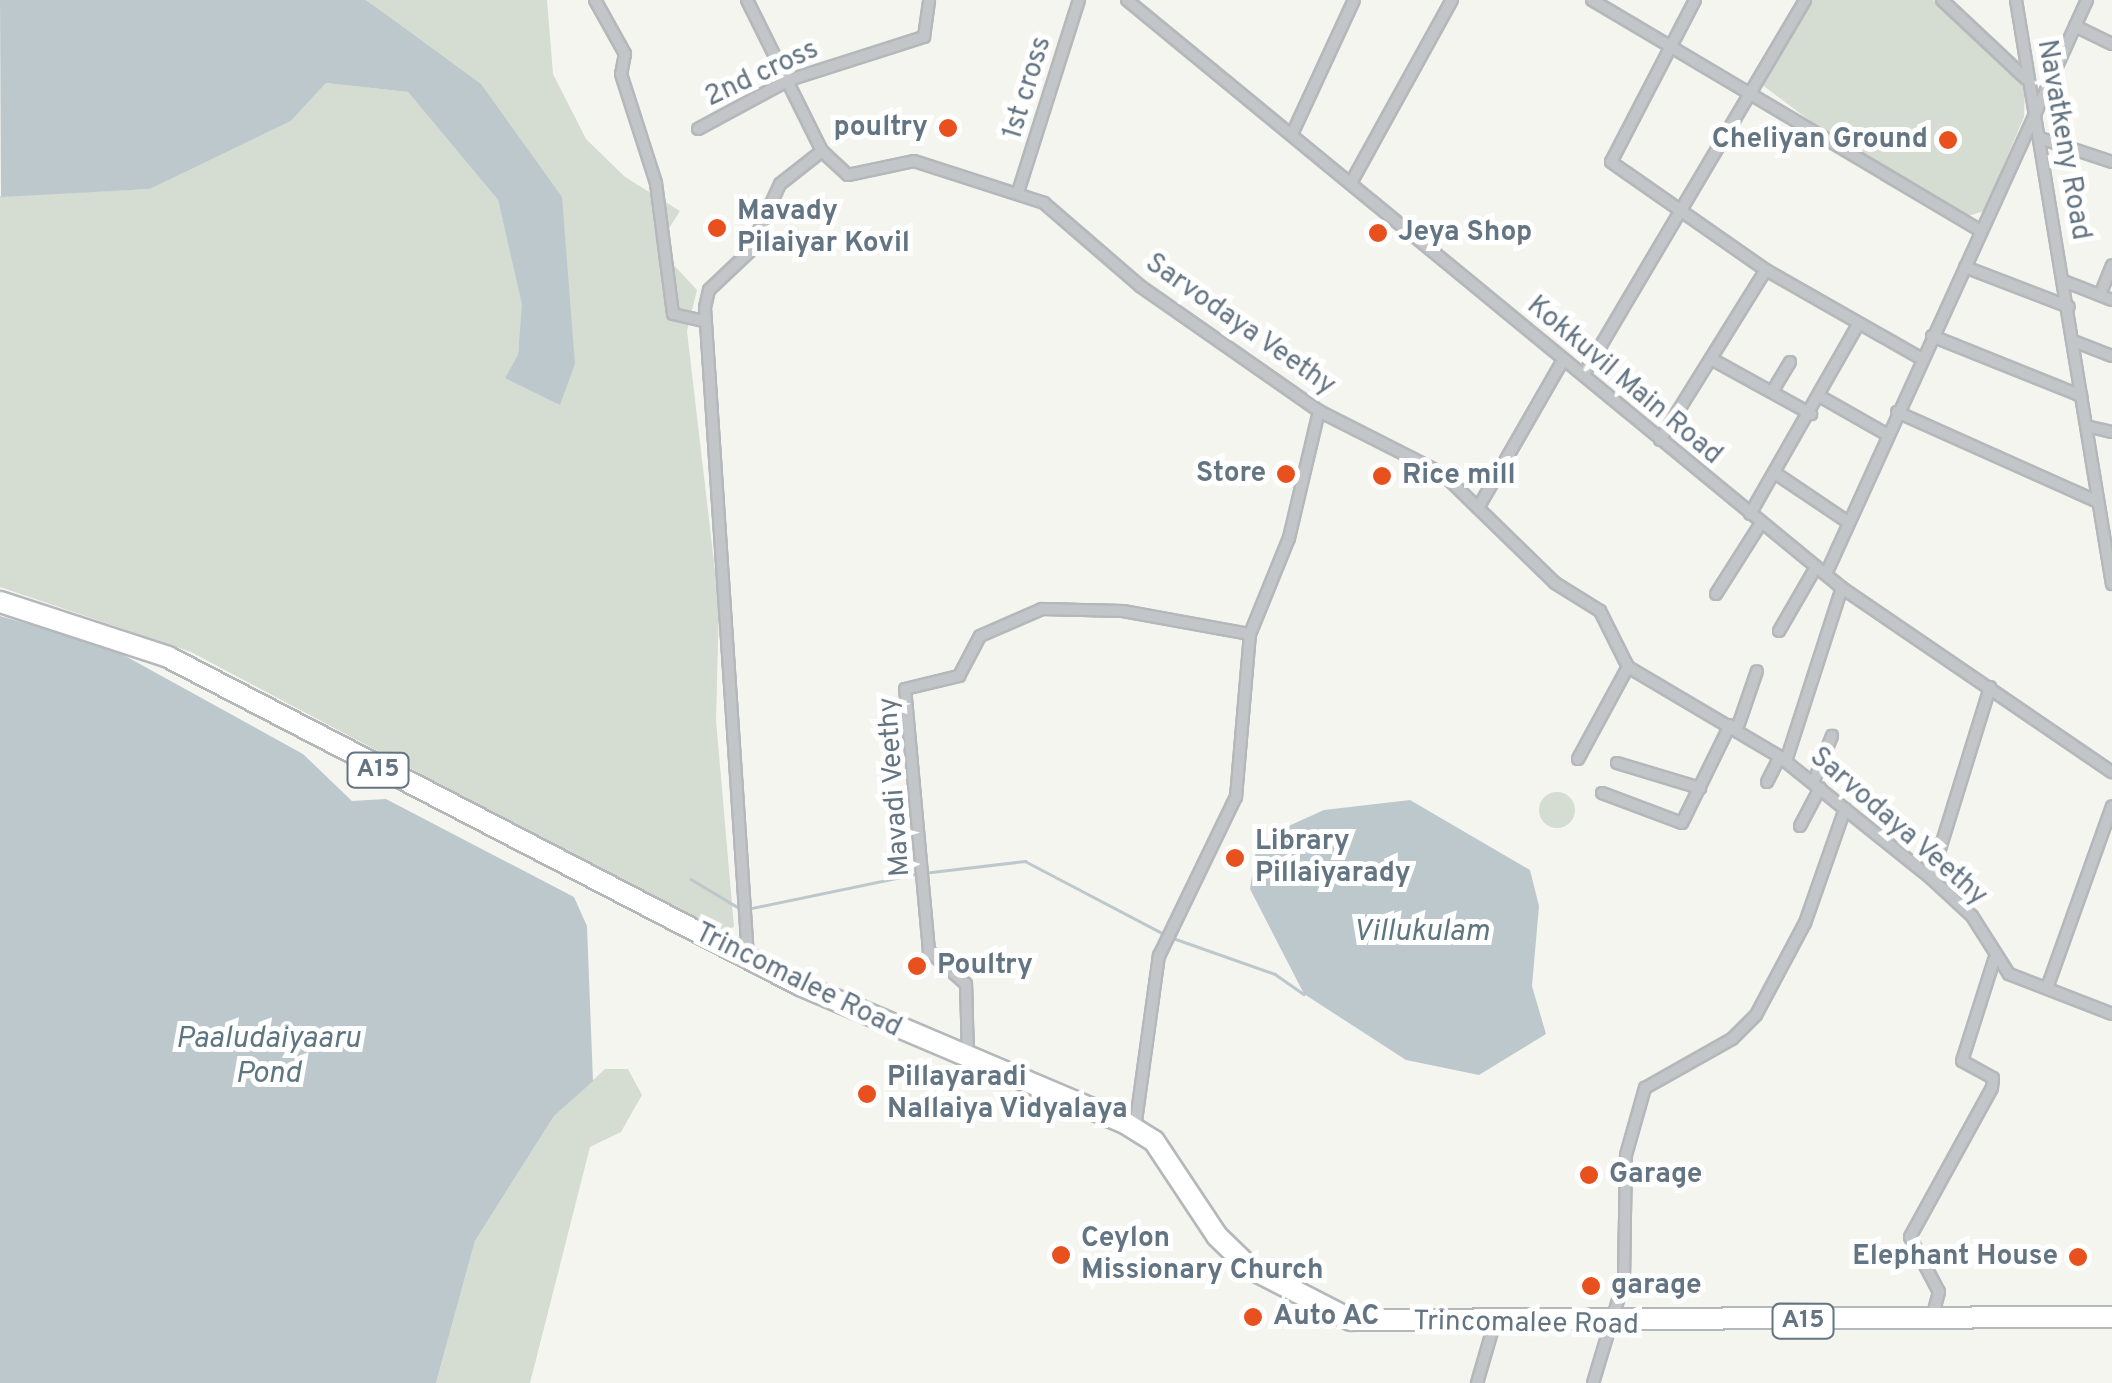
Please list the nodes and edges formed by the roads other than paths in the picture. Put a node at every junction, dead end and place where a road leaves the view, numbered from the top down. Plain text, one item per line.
1 (595, 0) edge
2 (748, 0) edge
3 (929, 0) edge
4 (1079, 0) edge
5 (1127, 0) edge
6 (1354, 0) edge
7 (1452, 0) edge
8 (1696, 0) edge
9 (1805, 0) edge
10 (1942, 0) edge
11 (2016, 0) edge
12 (2088, 0) edge
13 (1598, 1) edge
14 (2075, 26) junction
15 (2112, 44) edge
16 (1674, 45) junction
17 (790, 80) junction
18 (2026, 80) junction
19 (1756, 92) junction
20 (2033, 112) junction
21 (698, 129) dead end
22 (1293, 132) junction
23 (2040, 138) junction
24 (822, 150) junction
25 (2112, 162) edge
26 (1352, 181) junction
27 (1020, 189) junction
28 (1683, 214) junction
29 (1981, 231) junction
30 (2112, 265) edge
31 (1966, 268) junction
32 (1766, 270) junction
33 (2066, 282) junction
34 (2100, 294) junction
35 (2112, 300) edge
36 (2069, 308) junction
37 (704, 321) junction
38 (1858, 324) junction
39 (1932, 336) junction
40 (2074, 341) junction
41 (2112, 356) edge
42 (1920, 358) junction
43 (1563, 360) junction
44 (1715, 361) junction
45 (1790, 362) dead end
46 (1584, 374) junction
47 (1772, 392) junction
48 (2080, 396) junction
49 (1821, 397) junction
50 (1319, 411) junction
51 (1896, 412) junction
52 (1810, 414) junction
53 (2086, 426) junction
54 (2112, 432) edge
55 (1886, 434) junction
56 (1660, 440) junction
57 (1774, 473) junction
58 (2098, 502) junction
59 (1478, 508) junction
60 (1750, 514) junction
61 (2107, 515) edge
62 (1848, 522) junction
63 (1761, 523) junction
64 (1821, 571) junction
65 (2112, 584) edge
66 (1842, 588) junction
67 (1716, 594) dead end
68 (0, 602) edge
69 (1779, 630) dead end
70 (1250, 634) junction
71 (1628, 667) junction
72 (1757, 671) dead end
73 (1990, 687) junction
74 (1734, 727) junction
75 (1832, 736) dead end
76 (1578, 758) dead end
77 (1783, 759) junction
78 (1617, 763) dead end
79 (2112, 772) edge
80 (1766, 782) dead end
81 (1816, 786) junction
82 (1700, 788) junction
83 (1602, 793) dead end
84 (2112, 806) edge
85 (1845, 809) junction
86 (1800, 826) dead end
87 (1932, 878) junction
88 (748, 958) junction
89 (1994, 960) junction
90 (2047, 988) junction
91 (2112, 1014) edge
92 (968, 1062) junction
93 (1135, 1128) junction
94 (2112, 1317) edge
95 (1932, 1318) junction
96 (1495, 1321) junction
97 (1613, 1326) junction
98 (1477, 1383) edge
99 (1593, 1383) edge

1 - 37 street
2 - 17 street
3 - 17 street, 2nd cross
4 - 27 street, 1st cross
5 - 22 street, Kokkuvil Main Road
6 - 22 street
7 - 26 street
8 - 16 street
9 - 19 street
10 - 18 street
11 - 18 street, Navatkeny Road
12 - 14 street
13 - 16 street
14 - 15 street
14 - 20 street
16 - 19 street
16 - 28 street
17 - 21 street, 2nd cross
17 - 24 street
18 - 20 street, Navatkeny Road
19 - 28 street
19 - 29 street
20 - 23 street, Navatkeny Road
20 - 29 street
22 - 26 street, Kokkuvil Main Road
23 - 25 street
23 - 33 street, Navatkeny Road
24 - 27 street, Sarvodaya Veethy
24 - 37 street
26 - 43 street, Kokkuvil Main Road
27 - 50 street, Sarvodaya Veethy
28 - 32 street
28 - 46 street
29 - 31 street
30 - 34 street
31 - 36 street
31 - 39 street
32 - 38 street
32 - 44 street
33 - 34 street
33 - 36 street, Navatkeny Road
34 - 35 street
36 - 40 street, Navatkeny Road
37 - 88 street
38 - 42 street
38 - 49 street
39 - 42 street
39 - 48 street
40 - 41 street
40 - 48 street, Navatkeny Road
42 - 51 street
43 - 46 street, Kokkuvil Main Road
43 - 59 street
44 - 47 street
44 - 56 street
45 - 47 street
46 - 56 street, Kokkuvil Main Road
47 - 52 street
48 - 53 street, Navatkeny Road
49 - 52 street
49 - 55 street
50 - 59 street, Sarvodaya Veethy
50 - 70 street
51 - 55 street
51 - 58 street
52 - 57 street
53 - 54 street
53 - 58 street, Navatkeny Road
55 - 62 street
56 - 60 street, Kokkuvil Main Road
57 - 60 street
57 - 62 street
58 - 61 street, Navatkeny Road
59 - 71 street, Sarvodaya Veethy
60 - 63 street, Kokkuvil Main Road
61 - 65 street, Navatkeny Road
62 - 64 street
63 - 64 street, Kokkuvil Main Road
63 - 67 street
64 - 66 street, Kokkuvil Main Road
64 - 69 street
66 - 73 street, Kokkuvil Main Road
66 - 77 street
68 - 88 highway, Trincomalee Road / A15
70 - 92 street, Mavadi Veethy
70 - 93 street
71 - 74 street, Sarvodaya Veethy
71 - 76 street
72 - 74 street
73 - 79 street, Kokkuvil Main Road
73 - 87 street
74 - 77 street, Sarvodaya Veethy
74 - 82 street
75 - 81 street
77 - 80 street
77 - 81 street, Sarvodaya Veethy
78 - 82 street
81 - 85 street, Sarvodaya Veethy
81 - 86 street
82 - 83 street
84 - 90 street
85 - 87 street, Sarvodaya Veethy
85 - 97 street
87 - 89 street, Sarvodaya Veethy
88 - 92 highway, Trincomalee Road / A15
89 - 90 street
89 - 95 street
90 - 91 street
92 - 93 highway, Trincomalee Road / A15
93 - 96 highway, Trincomalee Road / A15
94 - 95 highway, Trincomalee Road / A15
95 - 97 highway, Trincomalee Road / A15
96 - 97 highway, Trincomalee Road / A15
96 - 98 street
97 - 99 street

